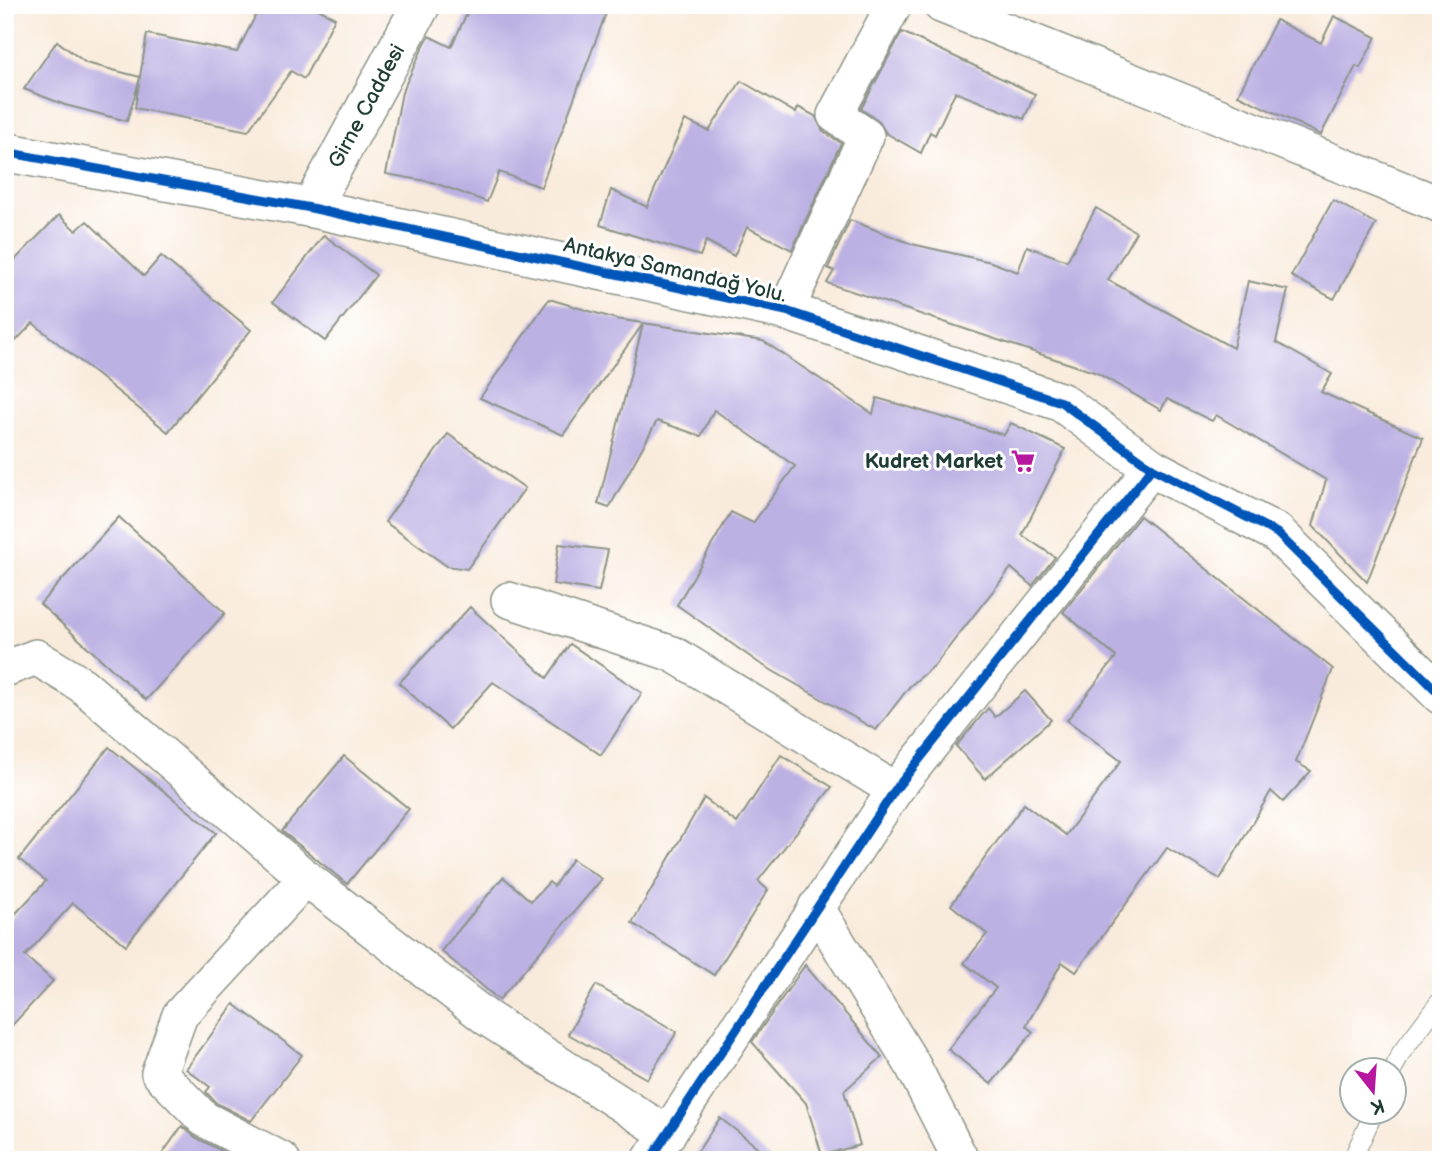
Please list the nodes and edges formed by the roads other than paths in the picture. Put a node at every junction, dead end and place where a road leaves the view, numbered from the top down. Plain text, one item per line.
1 (421, 5) edge
2 (894, 5) edge
3 (941, 5) edge
4 (5, 152) edge
5 (1441, 205) edge
6 (311, 208) junction
7 (786, 312) junction
8 (1152, 468) junction
9 (509, 600) dead end
10 (5, 669) edge
11 (1441, 695) edge
12 (895, 790) junction
13 (306, 878) junction
14 (816, 906) junction
15 (1441, 1000) edge
16 (1400, 1056) edge
17 (1368, 1126) edge
18 (659, 1147) edge
19 (282, 1160) edge
20 (961, 1160) edge
21 (1352, 1160) edge

1 - 6 street, Girne Caddesi
2 - 7 street
3 - 5 street
4 - 6 street, Antakya Samandağ Yolu.
6 - 7 street, Antakya Samandağ Yolu.
7 - 8 street, Antakya Samandağ Yolu.
8 - 11 street, Antakya Samandağ Yolu.
8 - 12 street
9 - 12 street
10 - 13 street
12 - 14 street
13 - 18 street
13 - 19 street
14 - 18 street
14 - 20 street
15 - 16 lane
17 - 21 lane

